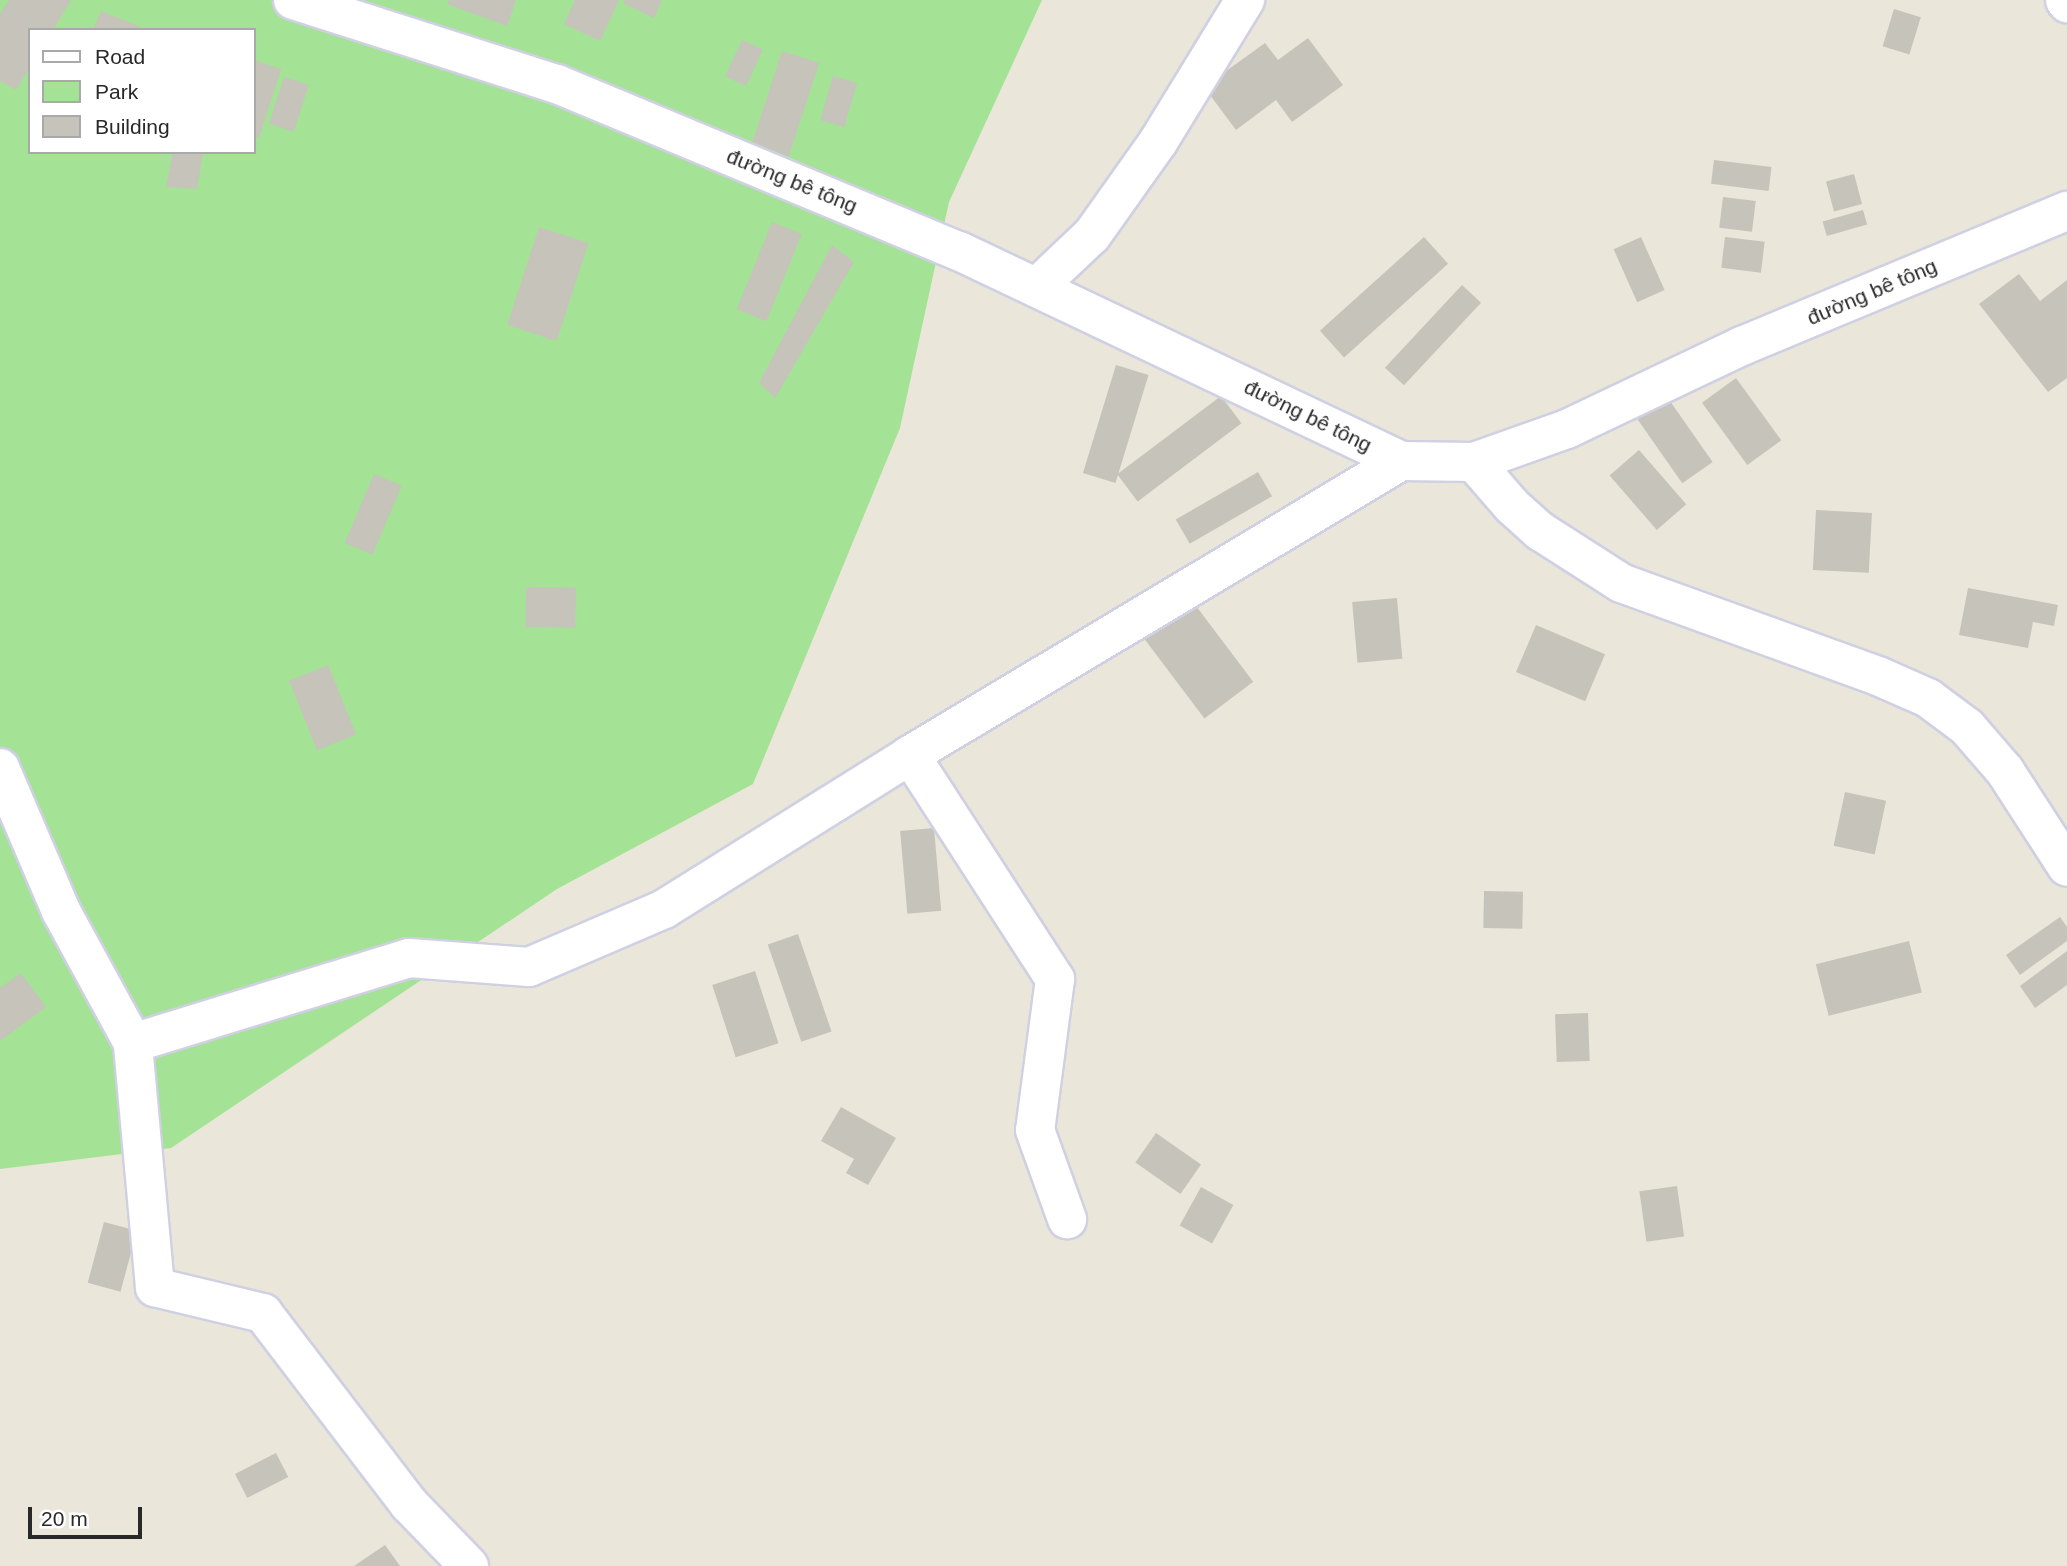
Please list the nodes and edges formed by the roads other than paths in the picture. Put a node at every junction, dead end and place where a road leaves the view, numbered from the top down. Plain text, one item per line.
1 (293, 0) edge
2 (1245, 0) edge
3 (2067, 211) edge
4 (1038, 286) junction
5 (1401, 461) junction
6 (1474, 463) junction
7 (910, 755) junction
8 (0, 768) edge
9 (2067, 867) edge
10 (133, 1043) junction
11 (1067, 1219) dead end
12 (469, 1566) edge

1 - 4 street, đường bê tông
2 - 4 street
3 - 6 street, đường bê tông
4 - 5 street, đường bê tông
5 - 6 street, đường bê tông
5 - 7 street
6 - 9 street
7 - 10 street
7 - 11 street
8 - 10 street
10 - 12 street

